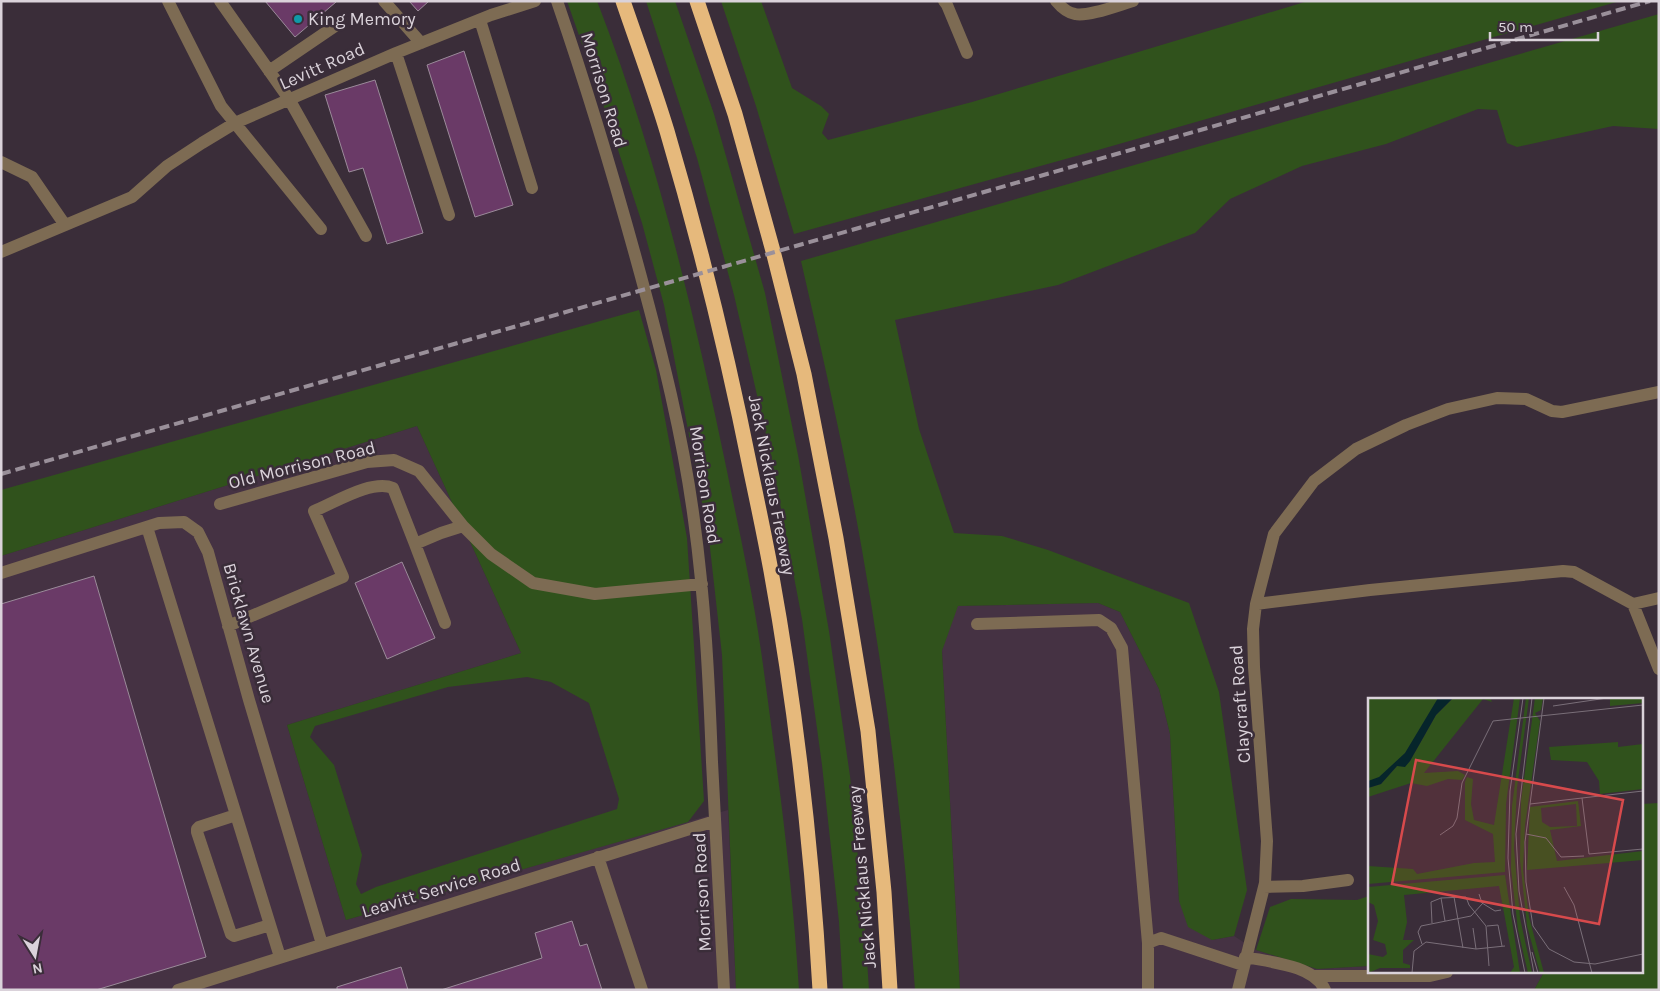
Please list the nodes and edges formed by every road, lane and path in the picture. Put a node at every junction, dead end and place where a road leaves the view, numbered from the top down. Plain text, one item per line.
1 (168, 1) edge
2 (220, 1) edge
3 (384, 1) edge
4 (492, 1) edge
5 (535, 1) edge
6 (557, 1) edge
7 (623, 1) edge
8 (697, 1) edge
9 (944, 1) edge
10 (1056, 1) edge
11 (1133, 1) edge
12 (496, 14) junction
13 (480, 20) junction
14 (338, 24) dead end
15 (421, 43) junction
16 (396, 53) junction
17 (967, 54) dead end
18 (269, 71) junction
19 (289, 100) junction
20 (235, 123) junction
21 (1, 162) edge
22 (532, 188) dead end
23 (449, 215) dead end
24 (65, 225) junction
25 (322, 230) dead end
26 (366, 236) dead end
27 (1, 252) edge
28 (1659, 392) edge
29 (220, 504) dead end
30 (464, 526) junction
31 (147, 527) junction
32 (415, 544) junction
33 (1, 573) edge
34 (702, 584) junction
35 (1659, 598) edge
36 (1256, 604) junction
37 (1633, 604) junction
38 (445, 622) dead end
39 (977, 624) dead end
40 (228, 626) junction
41 (1659, 669) edge
42 (236, 815) junction
43 (715, 821) junction
44 (598, 857) junction
45 (1348, 880) dead end
46 (1264, 887) junction
47 (270, 925) junction
48 (1148, 943) junction
49 (322, 944) junction
50 (280, 957) junction
51 (1244, 961) junction
52 (1438, 974) edge
53 (1314, 976) junction
54 (178, 990) edge
55 (642, 990) edge
56 (724, 990) edge
57 (820, 990) edge
58 (890, 990) edge
59 (1148, 990) edge
60 (1238, 990) edge
61 (1325, 990) edge

1 - 20 street
2 - 18 street
3 - 15 street
4 - 12 street
5 - 12 street, Levitt Road
6 - 34 street, Morrison Road
7 - 57 highway, Jack Nicklaus Freeway
8 - 58 highway, Jack Nicklaus Freeway
9 - 17 street
10 - 11 street
12 - 13 street, Levitt Road
13 - 15 street, Levitt Road
13 - 22 street
14 - 18 street
15 - 16 street, Levitt Road
16 - 19 street, Levitt Road
16 - 23 street
18 - 19 street
19 - 20 street, Levitt Road
19 - 26 street
20 - 24 street, Levitt Road
20 - 25 street
21 - 24 street
24 - 27 street, Levitt Road
28 - 36 street, Claycraft Road
29 - 30 street, Old Morrison Road
30 - 32 street
30 - 34 street, Old Morrison Road
31 - 33 street, Bricklawn Avenue
31 - 40 street, Bricklawn Avenue
31 - 42 street
32 - 38 street
32 - 40 street
34 - 43 street, Morrison Road
35 - 37 street
36 - 37 street
36 - 46 street, Claycraft Road
37 - 41 street
39 - 48 street
40 - 49 street, Bricklawn Avenue
42 - 47 street
42 - 47 street
43 - 44 street, Leavitt Service Road
43 - 56 street, Morrison Road
44 - 49 street, Leavitt Service Road
44 - 55 street
45 - 46 street
46 - 51 street, Claycraft Road
47 - 50 street
48 - 51 street
48 - 59 street
49 - 50 street, Leavitt Service Road
50 - 54 street, Leavitt Service Road
51 - 53 street
51 - 60 street, Claycraft Road
52 - 53 street
53 - 61 street

